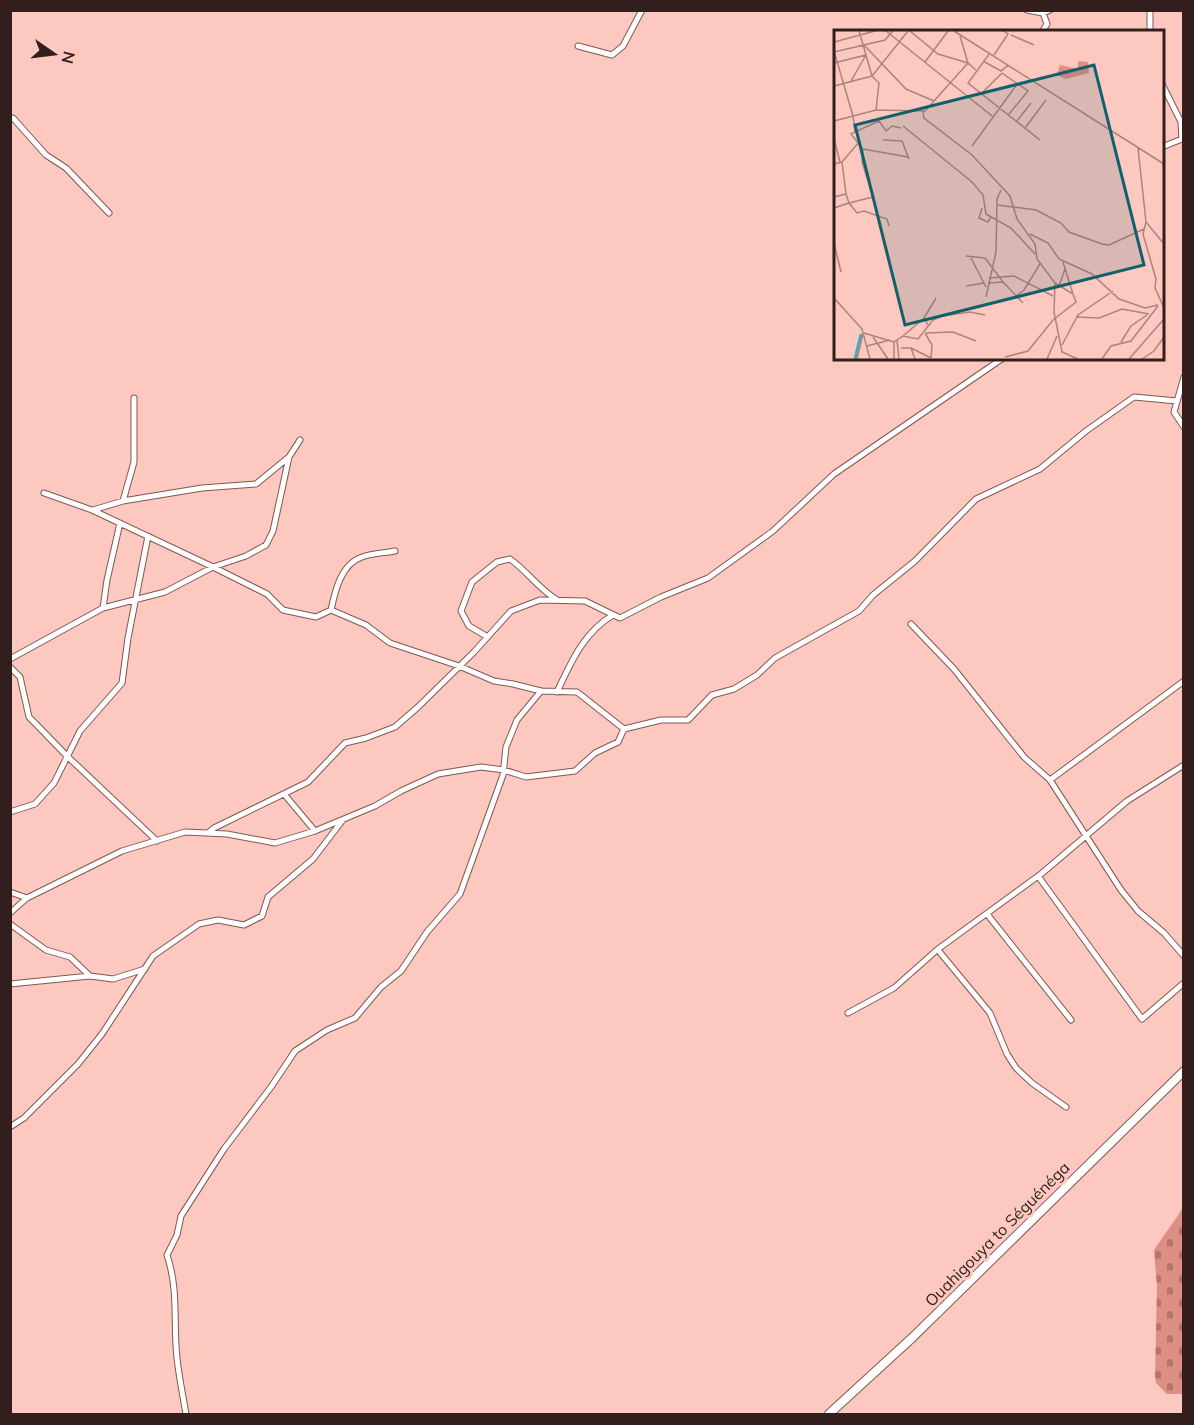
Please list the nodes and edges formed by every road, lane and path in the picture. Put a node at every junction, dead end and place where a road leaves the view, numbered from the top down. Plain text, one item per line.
1 (642, 10) edge
2 (1027, 10) edge
3 (1150, 10) edge
4 (1046, 12) edge
5 (1043, 30) edge
6 (1150, 30) edge
7 (578, 46) dead end
8 (1164, 88) edge
9 (12, 118) edge
10 (1164, 146) edge
11 (110, 213) dead end
12 (1000, 360) edge
13 (1184, 377) edge
14 (1180, 397) edge
15 (134, 398) dead end
16 (1184, 427) edge
17 (300, 440) dead end
18 (289, 457) junction
19 (44, 493) dead end
20 (123, 501) junction
21 (92, 510) junction
22 (120, 523) junction
23 (148, 536) junction
24 (395, 551) dead end
25 (213, 567) junction
26 (136, 599) junction
27 (558, 601) junction
28 (103, 608) junction
29 (332, 610) junction
30 (613, 615) junction
31 (912, 624) dead end
32 (486, 636) junction
33 (10, 660) edge
34 (459, 666) junction
35 (10, 667) edge
36 (1184, 681) edge
37 (541, 691) junction
38 (557, 692) junction
39 (624, 729) junction
40 (68, 756) junction
41 (1184, 765) edge
42 (504, 770) junction
43 (1050, 780) junction
44 (284, 794) junction
45 (10, 812) edge
46 (343, 819) junction
47 (315, 831) junction
48 (208, 833) junction
49 (1086, 837) junction
50 (157, 841) junction
51 (1038, 876) junction
52 (10, 892) edge
53 (27, 898) junction
54 (10, 913) edge
55 (987, 914) junction
56 (10, 924) edge
57 (938, 950) junction
58 (1184, 956) edge
59 (145, 969) junction
60 (90, 976) junction
61 (1184, 983) edge
62 (10, 984) edge
63 (848, 1013) dead end
64 (1071, 1020) dead end
65 (1184, 1071) edge
66 (1066, 1107) dead end
67 (10, 1127) edge
68 (186, 1414) edge
69 (830, 1414) edge

1 - 7 street
2 - 4 street
3 - 6 street
4 - 5 street
8 - 10 street
9 - 11 street
12 - 30 street
13 - 14 street
14 - 16 street
14 - 39 street
15 - 20 street
17 - 18 street
18 - 20 street
18 - 25 street
19 - 21 street
20 - 21 street
21 - 22 street
22 - 23 street
22 - 28 street
23 - 25 street
23 - 26 street
24 - 29 street
25 - 26 street
25 - 29 street
26 - 28 street
26 - 40 street
27 - 30 street
27 - 32 street
27 - 32 street
28 - 33 street
29 - 34 street
30 - 38 street
31 - 43 street
32 - 34 street
34 - 37 street
34 - 44 street
35 - 40 street
36 - 43 street
37 - 38 street
37 - 42 street
38 - 39 street
39 - 42 street
40 - 45 street
40 - 50 street
41 - 49 street
42 - 46 street
42 - 68 street
43 - 49 street
44 - 47 street
44 - 48 street
46 - 47 street
46 - 59 street
47 - 48 street
48 - 50 street
49 - 51 street
49 - 58 street
50 - 53 street
51 - 55 street
51 - 61 street
52 - 53 street
53 - 54 street
55 - 57 street
55 - 64 street
56 - 60 street
57 - 63 street
57 - 66 street
59 - 60 street
59 - 67 street
60 - 62 street
65 - 69 main road, Ouahigouya to Séguénéga

